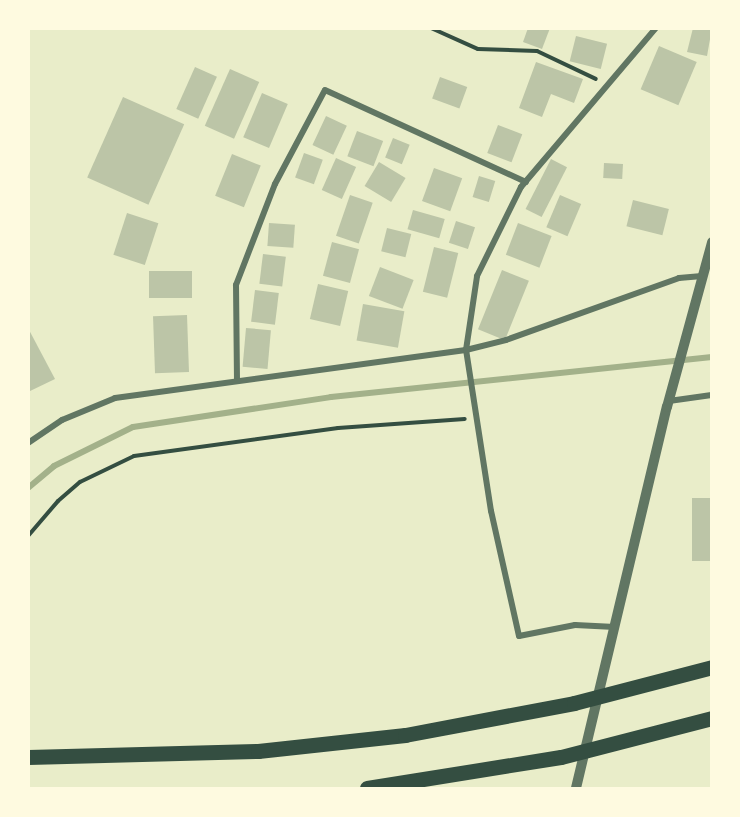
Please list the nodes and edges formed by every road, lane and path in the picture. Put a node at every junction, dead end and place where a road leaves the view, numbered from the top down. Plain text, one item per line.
1 (431, 28) edge
2 (656, 28) edge
3 (607, 87) junction
4 (525, 182) junction
5 (711, 242) edge
6 (702, 276) junction
7 (466, 350) junction
8 (237, 380) junction
9 (711, 396) edge
10 (669, 401) junction
11 (474, 418) junction
12 (28, 443) edge
13 (28, 536) edge
14 (617, 627) junction
15 (711, 667) edge
16 (711, 718) edge
17 (28, 757) edge
18 (367, 789) edge
19 (576, 789) edge

1 - 3 path
2 - 3 street
3 - 4 street
4 - 7 street
4 - 8 street
5 - 6 street
6 - 7 street
6 - 10 street
7 - 8 street
7 - 11 street
8 - 12 street
9 - 10 street
10 - 14 street
11 - 13 path
11 - 14 street
14 - 19 street
15 - 17 highway
16 - 18 highway

